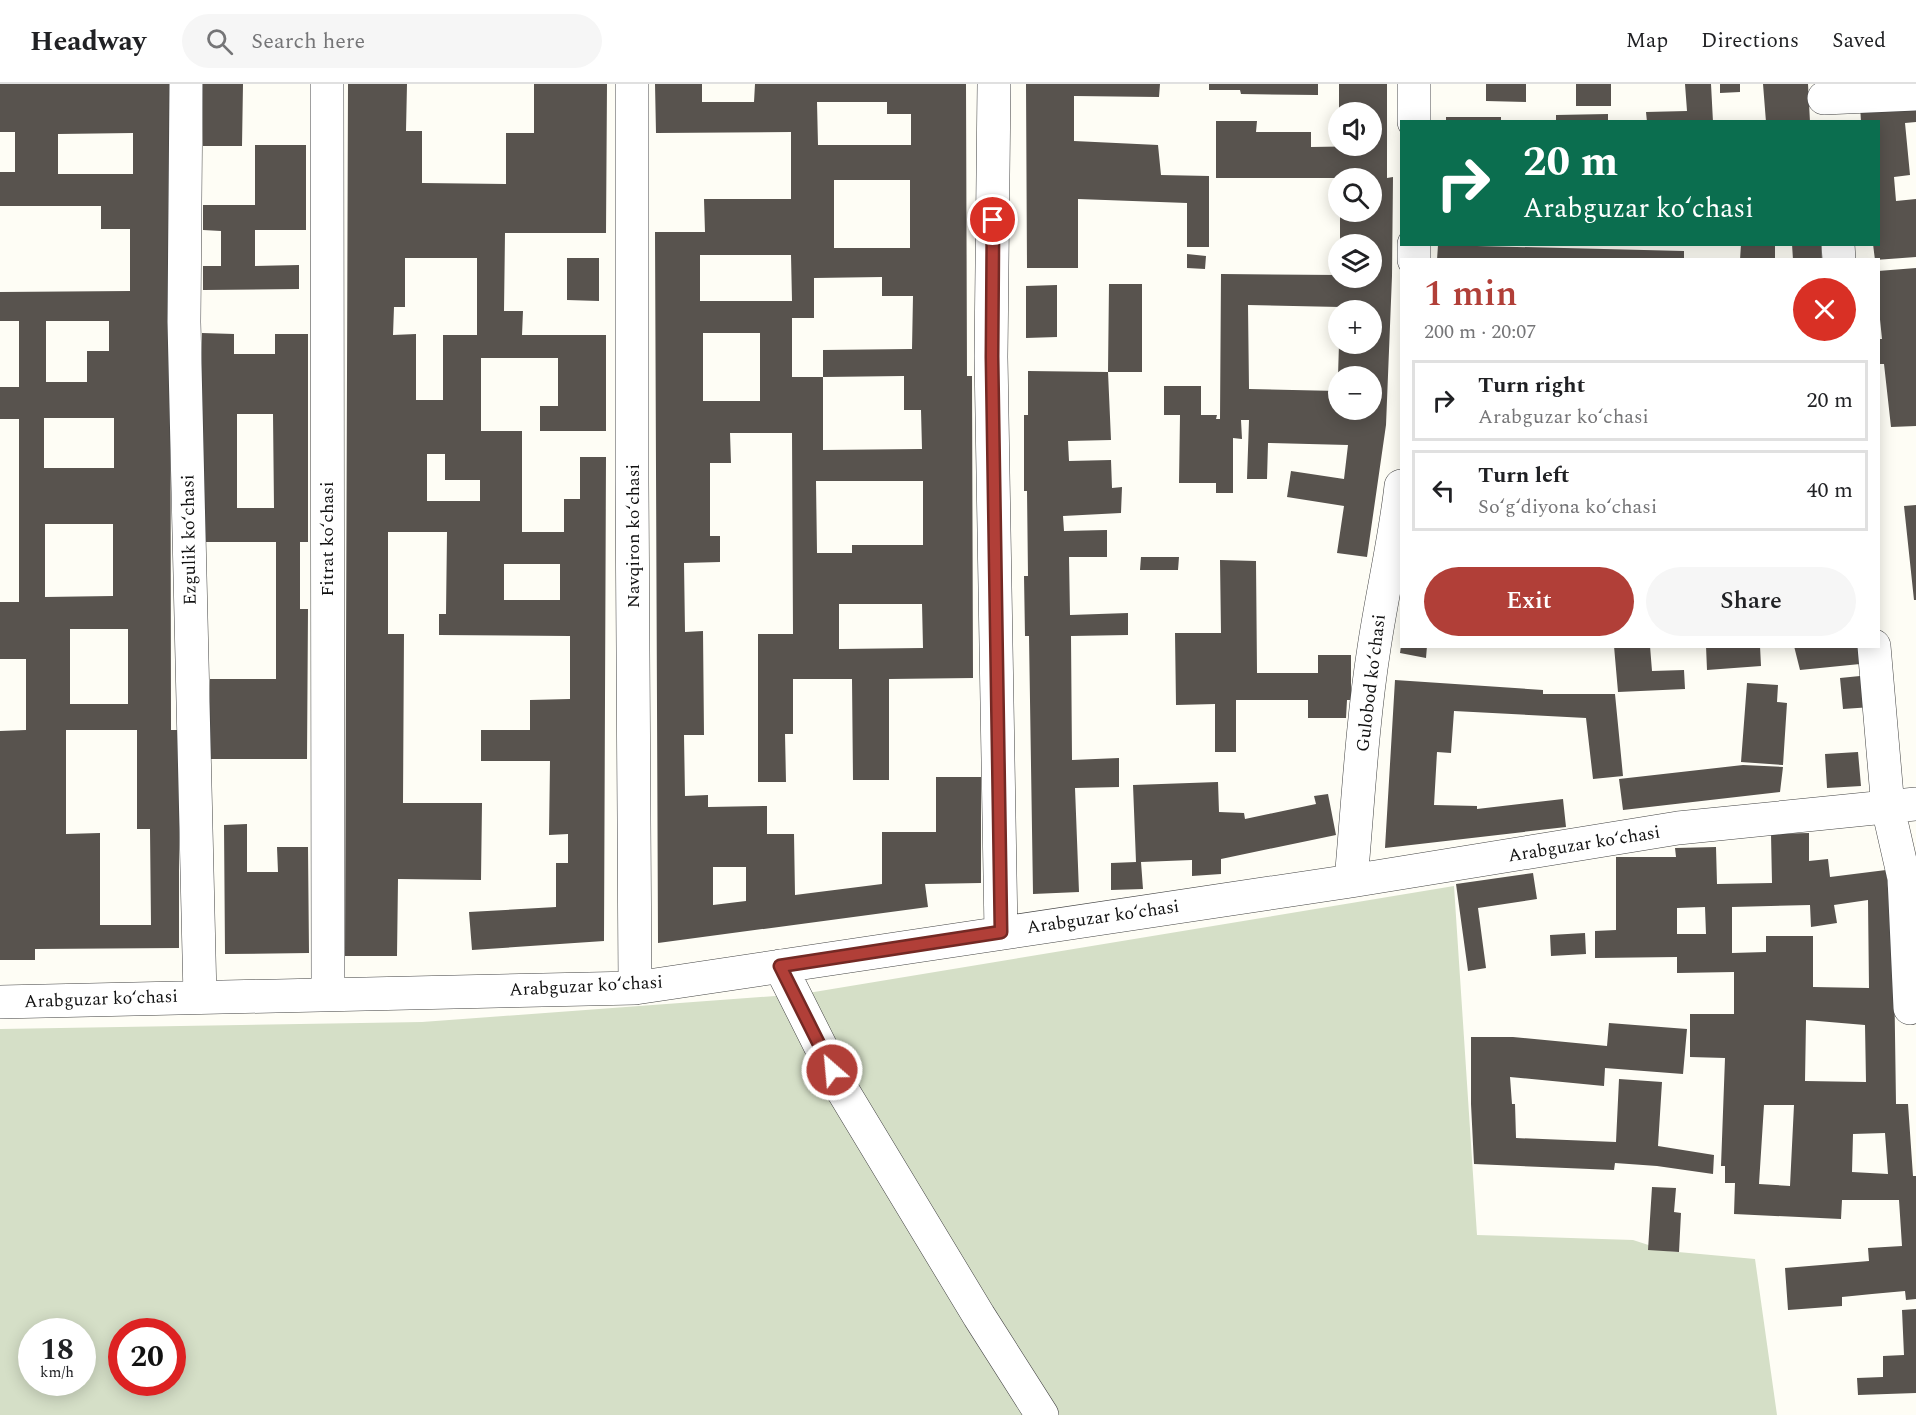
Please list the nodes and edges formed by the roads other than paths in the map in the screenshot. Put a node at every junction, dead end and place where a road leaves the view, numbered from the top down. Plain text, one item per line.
1 (186, 84) edge
2 (327, 84) edge
3 (633, 84) edge
4 (994, 84) edge
5 (1414, 84) edge
6 (1916, 94) edge
7 (1824, 101) edge
8 (1414, 120) edge
9 (1400, 495) edge
10 (1874, 648) edge
11 (1902, 806) edge
12 (1351, 881) junction
13 (1001, 932) junction
14 (780, 966) junction
15 (635, 988) junction
16 (328, 994) junction
17 (200, 997) junction
18 (0, 1002) edge
19 (1910, 1008) dead end
20 (1042, 1415) edge

1 - 17 street, Ezgulik koʻchasi
2 - 16 street, Fitrat koʻchasi
3 - 15 street, Navqiron koʻchasi
4 - 13 street
5 - 8 street
6 - 7 street
9 - 12 street, Gulobod koʻchasi
10 - 11 street
11 - 12 street, Arabguzar koʻchasi
11 - 19 street
12 - 13 street, Arabguzar koʻchasi
13 - 14 street, Arabguzar koʻchasi
14 - 15 street, Arabguzar koʻchasi
14 - 20 street
15 - 16 street, Arabguzar koʻchasi
16 - 17 street, Arabguzar koʻchasi
17 - 18 street, Arabguzar koʻchasi

